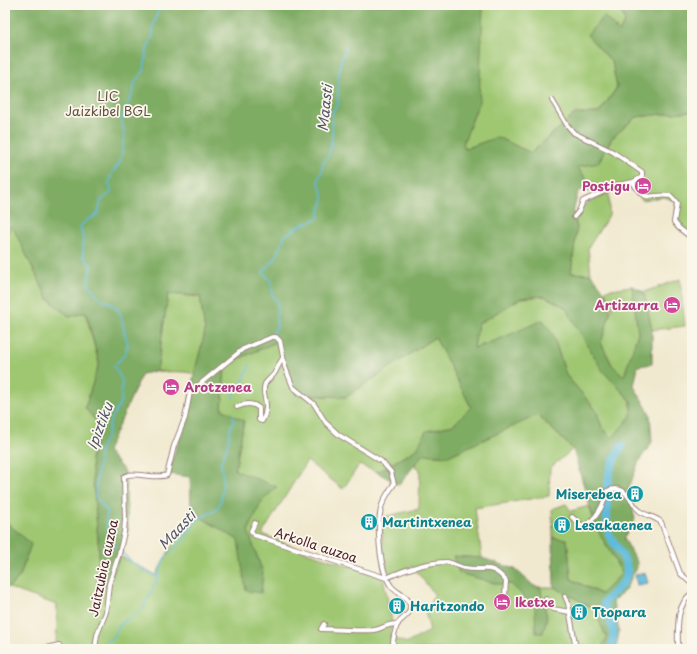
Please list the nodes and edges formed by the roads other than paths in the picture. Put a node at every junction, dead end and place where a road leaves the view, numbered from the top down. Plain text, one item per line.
1 (552, 100) dead end
2 (633, 182) junction
3 (574, 217) dead end
4 (692, 238) edge
5 (283, 358) junction
6 (190, 392) joint
7 (237, 407) dead end
8 (572, 517) dead end
9 (255, 522) dead end
10 (386, 578) junction
11 (692, 584) edge
12 (692, 593) edge
13 (505, 596) dead end
14 (565, 596) dead end
15 (546, 599) dead end
16 (570, 612) junction
17 (324, 624) dead end
18 (398, 624) junction
19 (41, 649) edge
20 (61, 649) edge
21 (95, 649) edge
22 (392, 649) edge
23 (576, 649) edge
24 (678, 649) edge

1 - 2 street
2 - 3 street
2 - 4 street
5 - 6 street, Arkolla auzoa
5 - 7 street
5 - 10 street, Arkolla auzoa
6 - 21 street, Jaitzubia auzoa
8 - 11 street
9 - 10 street, Arkolla auzoa
10 - 13 street
10 - 18 street, Arkolla auzoa
12 - 24 street
14 - 16 street
15 - 16 street
16 - 23 street
17 - 18 street
18 - 22 street, Arkolla auzoa
19 - 20 street

